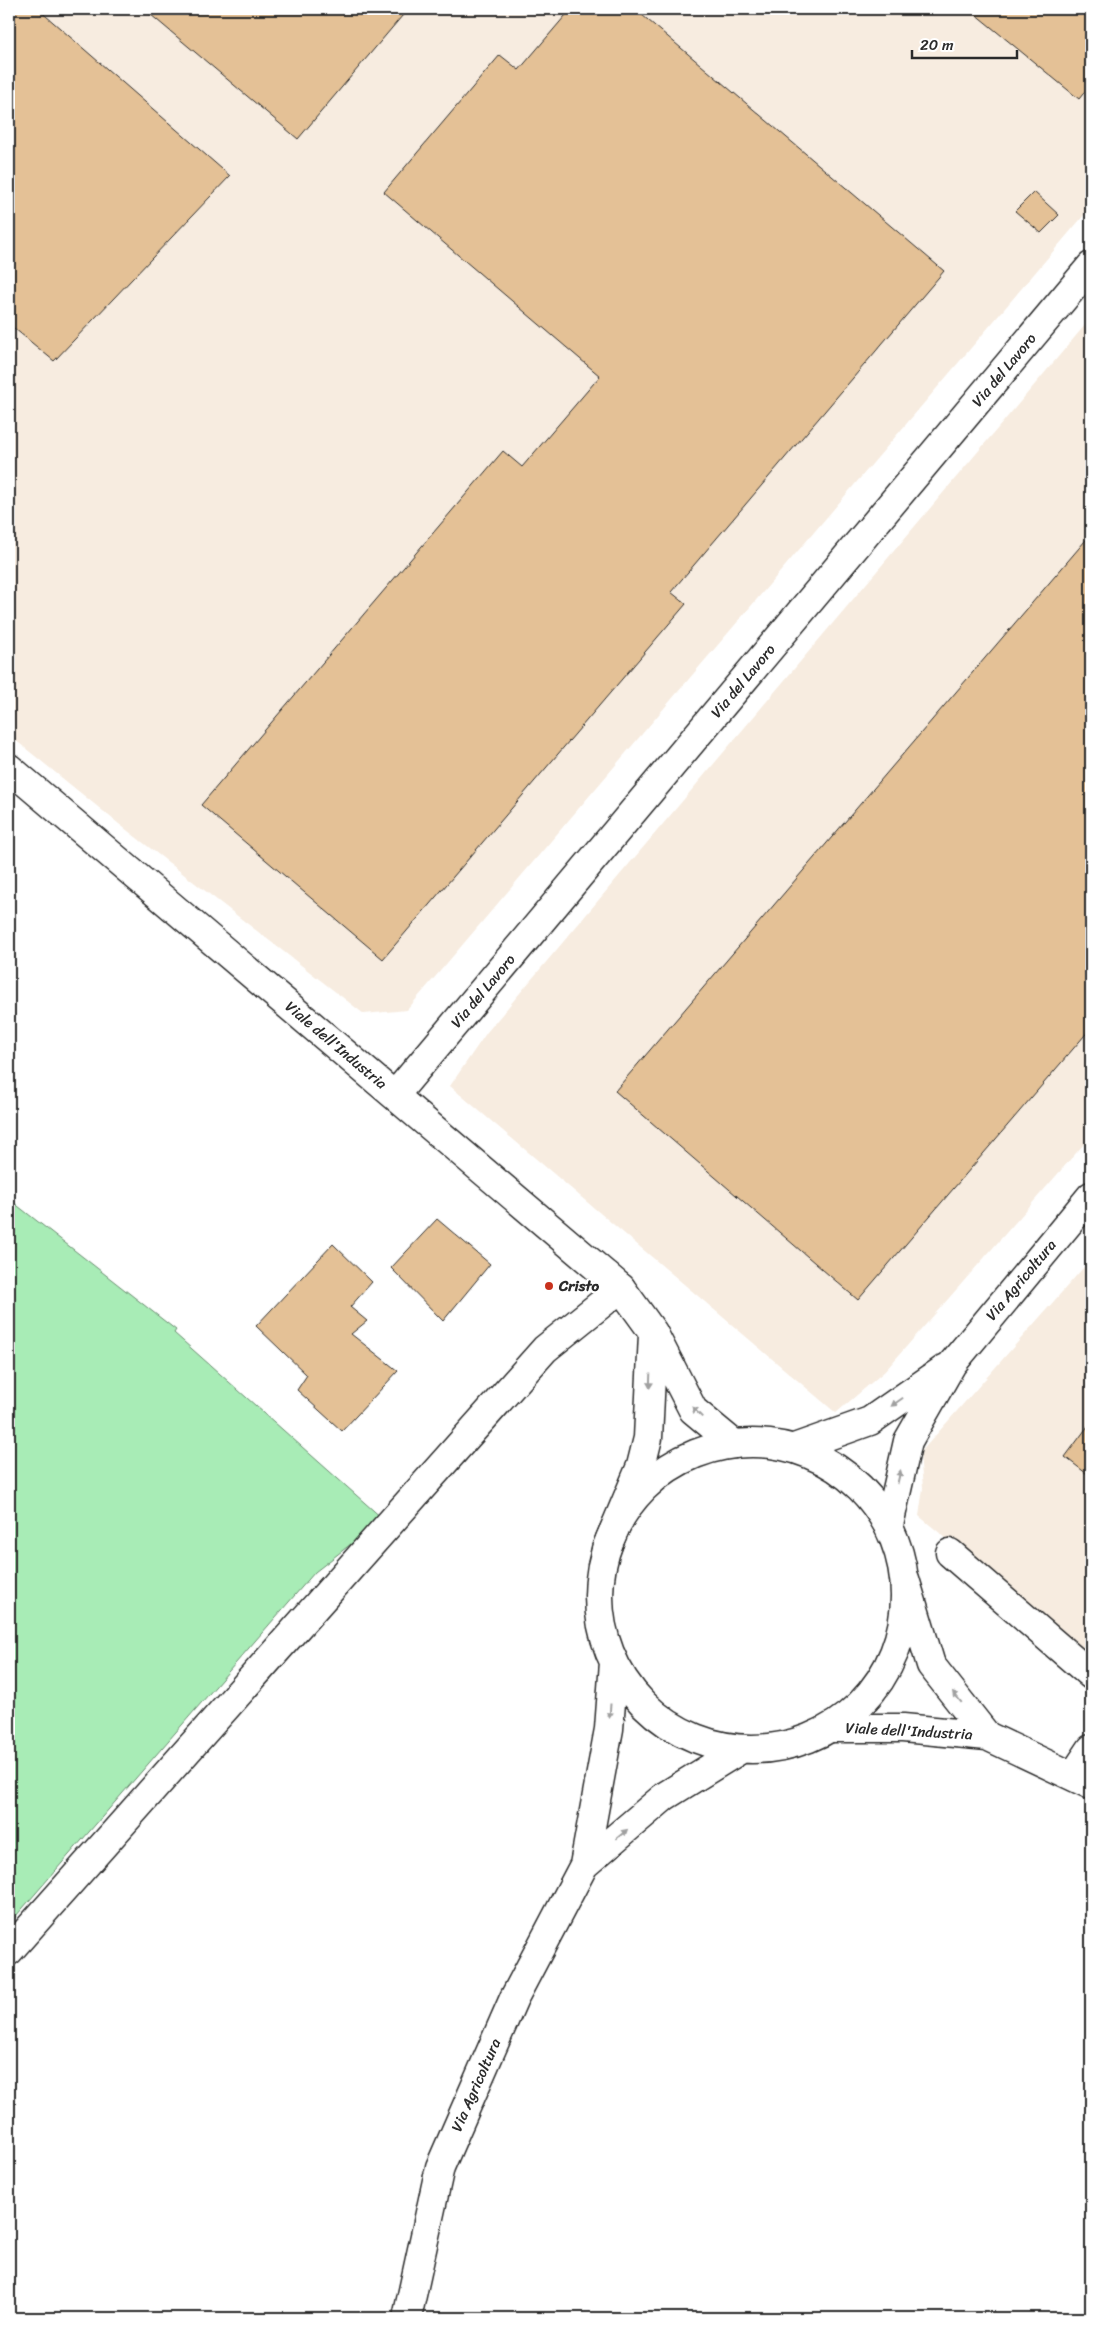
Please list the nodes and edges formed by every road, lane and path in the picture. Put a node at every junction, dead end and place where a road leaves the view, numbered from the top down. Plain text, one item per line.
1 (1091, 266) edge
2 (9, 768) edge
3 (395, 1095) junction
4 (1091, 1196) edge
5 (621, 1288) junction
6 (653, 1332) junction
7 (952, 1364) junction
8 (734, 1444) junction
9 (794, 1448) junction
10 (889, 1525) junction
11 (606, 1549) junction
12 (950, 1553) dead end
13 (906, 1579) junction
14 (614, 1662) junction
15 (1091, 1675) edge
16 (831, 1728) junction
17 (988, 1736) junction
18 (741, 1749) junction
19 (1091, 1749) edge
20 (1082, 1781) edge
21 (584, 1865) junction
22 (9, 1951) edge
23 (407, 2318) edge

1 - 3 street, Via del Lavoro
2 - 3 street, Viale dell'Industria
3 - 5 street, Viale dell'Industria
4 - 7 street, Via Agricoltura
5 - 6 street, Viale dell'Industria
5 - 22 street
8 -> 6 street, Viale dell'Industria
6 -> 11 street, Viale dell'Industria
7 -> 9 street, Via Agricoltura
10 -> 7 street, Via Agricoltura
8 - 9 street, Viale dell'Industria
8 - 11 street, Viale dell'Industria
9 - 10 street, Viale dell'Industria
10 - 13 street, Viale dell'Industria
11 - 14 street, Viale dell'Industria
12 - 15 street
13 - 16 street, Viale dell'Industria
17 -> 13 street, Viale dell'Industria
14 - 18 street, Viale dell'Industria
14 -> 21 street, Via Agricoltura
16 - 17 street, Viale dell'Industria
16 - 18 street, Viale dell'Industria
17 - 20 street, Viale dell'Industria
21 -> 18 street, Via Agricoltura
19 - 20 street
21 - 23 street, Via Agricoltura

